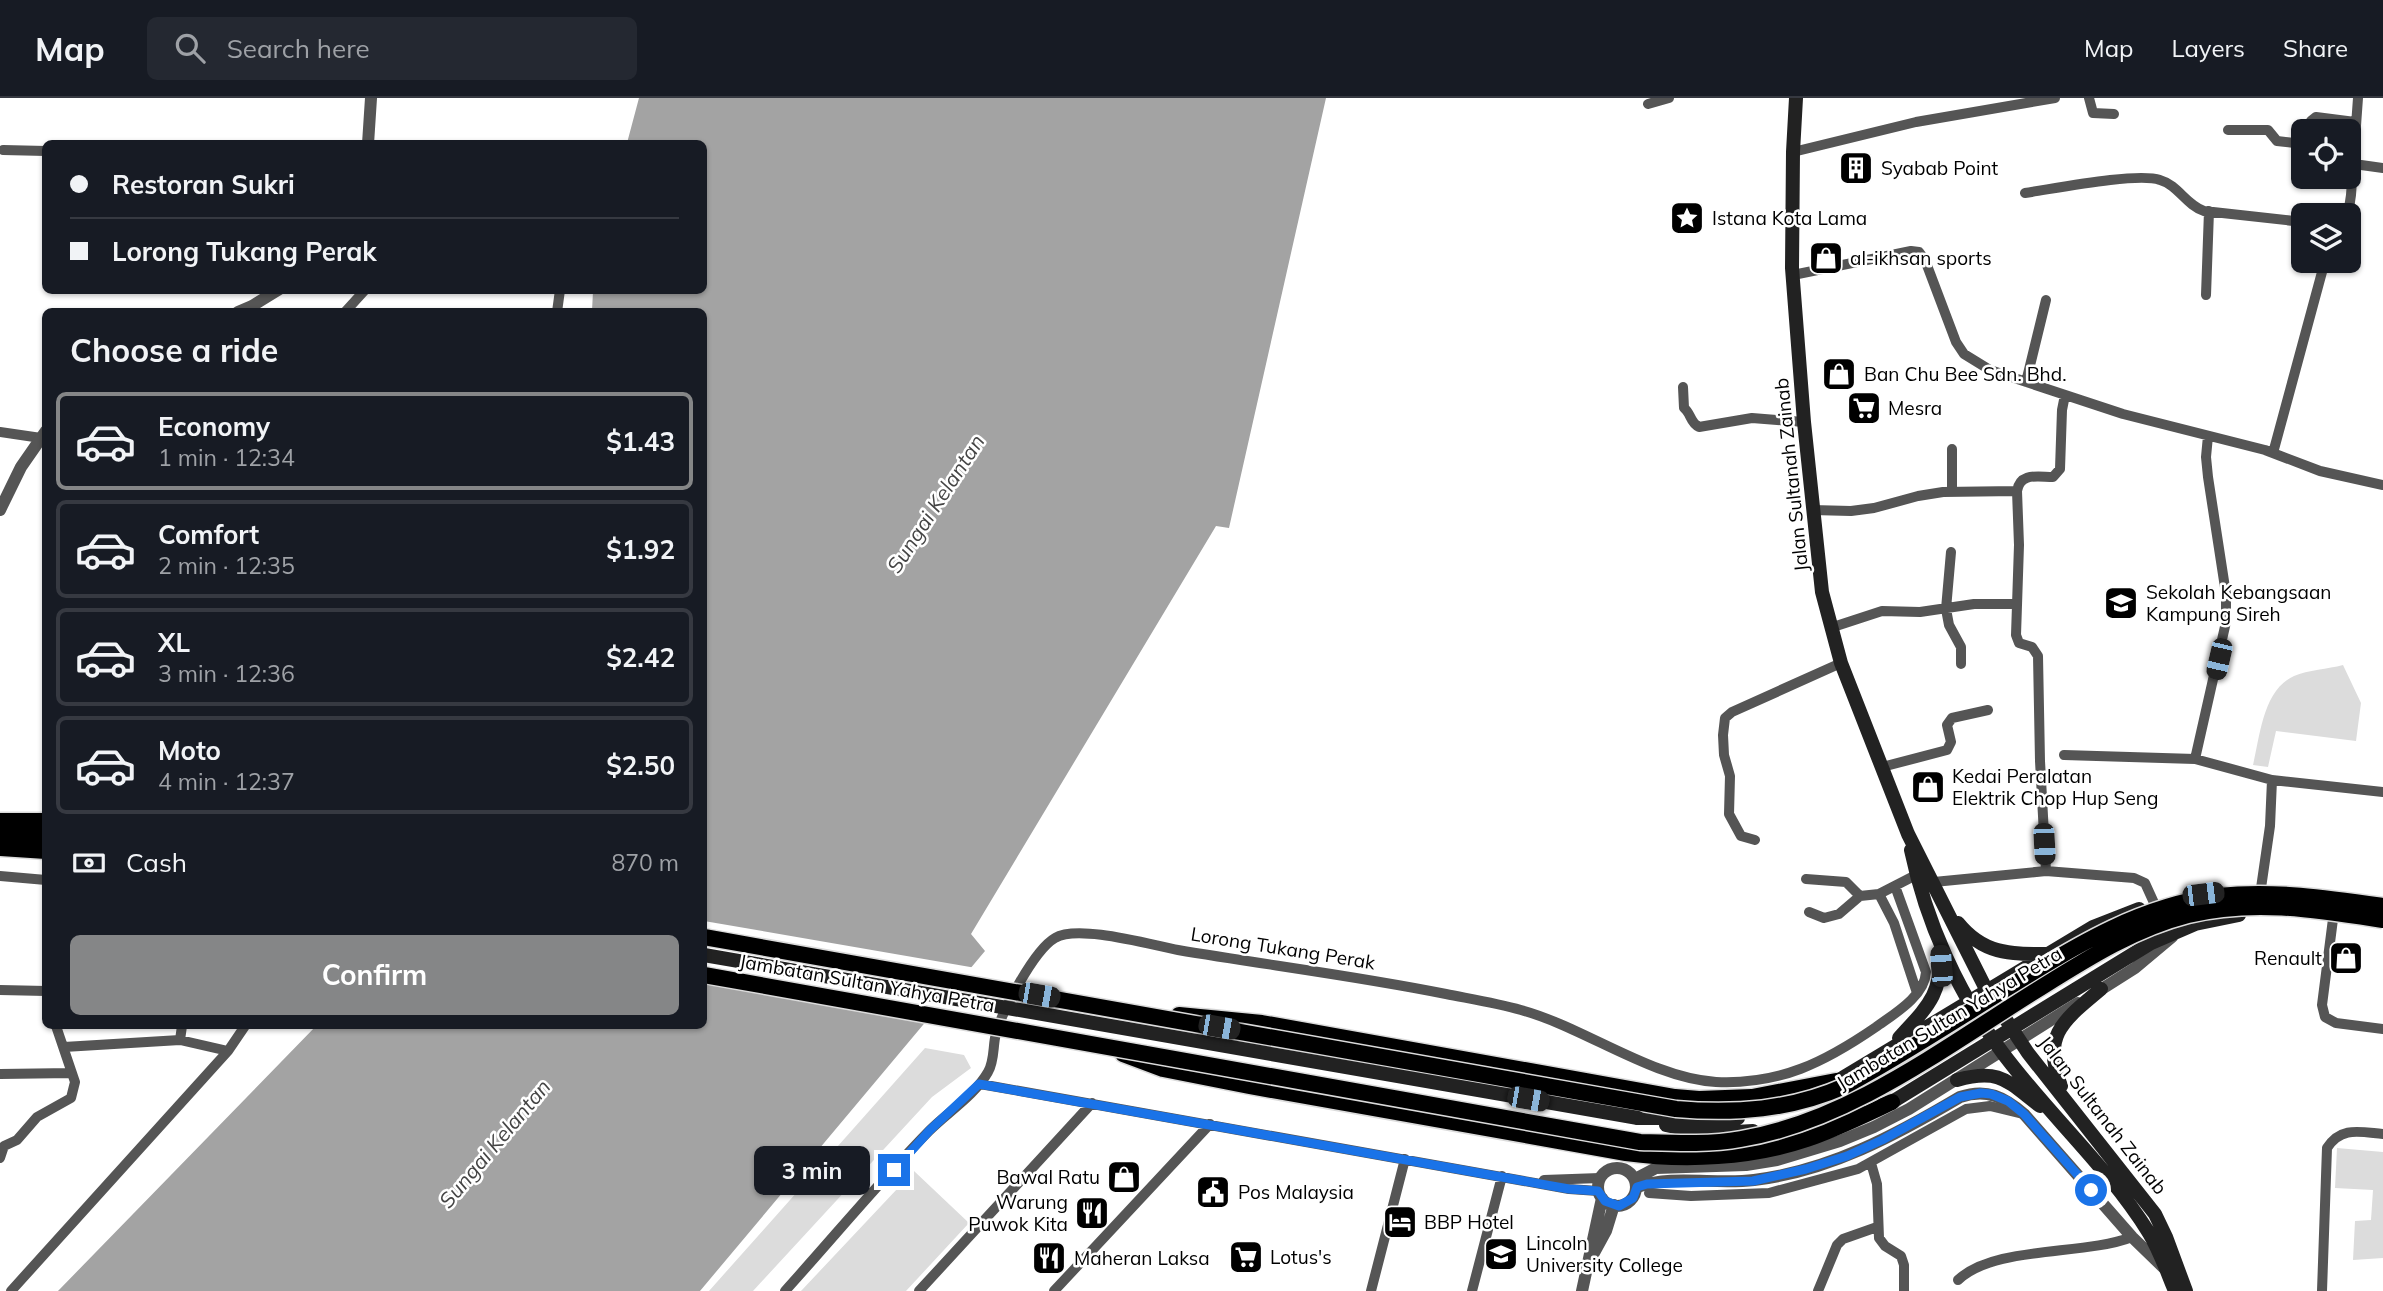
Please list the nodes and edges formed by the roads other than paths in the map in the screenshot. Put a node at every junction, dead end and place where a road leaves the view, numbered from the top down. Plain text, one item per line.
1 (372, 98) edge
2 (1669, 98) edge
3 (1796, 98) edge
4 (2055, 98) edge
5 (2089, 98) edge
6 (2358, 98) edge
7 (2000, 102) edge
8 (1648, 104) dead end
9 (2114, 114) dead end
10 (2314, 119) edge
11 (2332, 119) edge
12 (2356, 119) edge
13 (2228, 130) dead end
14 (368, 140) edge
15 (2291, 143) edge
16 (3, 150) dead end
17 (42, 151) edge
18 (1793, 152) junction
19 (2361, 165) edge
20 (2383, 168) edge
21 (2025, 193) dead end
22 (2209, 211) junction
23 (2291, 221) edge
24 (2321, 273) edge
25 (1793, 275) junction
26 (272, 294) edge
27 (361, 294) edge
28 (2206, 295) dead end
29 (2046, 300) dead end
30 (247, 308) edge
31 (349, 308) edge
32 (2026, 382) junction
33 (1683, 387) dead end
34 (2065, 395) junction
35 (1804, 422) junction
36 (0, 432) edge
37 (42, 433) edge
38 (42, 436) edge
39 (2208, 436) junction
40 (1952, 449) dead end
41 (2273, 453) junction
42 (2383, 485) edge
43 (2017, 491) junction
44 (1952, 492) junction
45 (0, 510) edge
46 (1812, 510) junction
47 (1951, 552) dead end
48 (2017, 604) junction
49 (1946, 609) junction
50 (1830, 628) junction
51 (1842, 663) junction
52 (1961, 664) dead end
53 (1988, 710) dead end
54 (2064, 755) dead end
55 (2195, 759) junction
56 (1882, 767) junction
57 (2272, 780) junction
58 (2383, 792) edge
59 (0, 812) edge
60 (22, 819) junction
61 (0, 821) edge
62 (42, 821) edge
63 (0, 834) edge
64 (1908, 834) junction
65 (42, 837) edge
66 (1755, 840) dead end
67 (0, 848) edge
68 (42, 851) edge
69 (0, 857) edge
70 (42, 860) edge
71 (2046, 872) junction
72 (1916, 875) junction
73 (0, 876) edge
74 (1806, 879) dead end
75 (42, 880) edge
76 (1934, 882) junction
77 (1895, 887) junction
78 (2261, 888) junction
79 (1879, 894) junction
80 (1860, 896) junction
81 (2383, 901) edge
82 (2155, 905) junction
83 (2383, 906) edge
84 (1946, 909) junction
85 (1809, 912) dead end
86 (2333, 919) junction
87 (2383, 919) edge
88 (2383, 926) edge
89 (2183, 928) junction
90 (707, 938) edge
91 (1940, 942) junction
92 (2048, 954) junction
93 (707, 956) edge
94 (707, 976) edge
95 (2076, 988) junction
96 (2101, 989) junction
97 (0, 990) edge
98 (1987, 991) junction
99 (42, 993) edge
100 (1917, 993) junction
101 (1969, 1002) junction
102 (1111, 1008) junction
103 (57, 1029) edge
104 (182, 1029) edge
105 (243, 1029) edge
106 (2383, 1029) edge
107 (2016, 1034) junction
108 (1994, 1039) junction
109 (180, 1040) junction
110 (64, 1047) junction
111 (1104, 1047) junction
112 (228, 1051) junction
113 (1886, 1051) junction
114 (2002, 1052) junction
115 (72, 1073) junction
116 (0, 1074) edge
117 (1956, 1080) junction
118 (1836, 1081) junction
119 (979, 1084) junction
120 (2001, 1098) junction
121 (2066, 1100) junction
122 (1892, 1102) junction
123 (1093, 1103) junction
124 (1990, 1106) junction
125 (2024, 1114) junction
126 (1638, 1118) junction
127 (1210, 1124) junction
128 (2064, 1124) junction
129 (2383, 1134) edge
130 (0, 1157) edge
131 (1405, 1158) junction
132 (1871, 1163) junction
133 (1502, 1176) junction
134 (1640, 1186) junction
135 (1600, 1189) junction
136 (1614, 1205) junction
137 (1877, 1227) junction
138 (2132, 1237) junction
139 (1590, 1259) junction
140 (2167, 1270) junction
141 (1958, 1280) dead end
142 (11, 1291) edge
143 (785, 1291) edge
144 (919, 1291) edge
145 (1054, 1291) edge
146 (1371, 1291) edge
147 (1472, 1291) edge
148 (1582, 1291) edge
149 (1818, 1291) edge
150 (1904, 1291) edge
151 (2175, 1291) edge
152 (2186, 1291) edge
153 (2322, 1291) edge

1 - 14 street
2 - 8 street
3 - 18 main road, Jalan Sultanah Zainab
4 - 7 street
5 - 9 street
6 - 12 street
7 - 18 street
10 - 11 street
13 - 15 street
16 - 17 street
18 - 25 main road, Jalan Sultanah Zainab
19 - 20 street
21 - 22 street
22 - 23 street
22 - 28 street
24 - 41 street
25 - 32 street
25 - 35 main road, Jalan Sultanah Zainab
26 - 30 street
27 - 31 street
29 - 32 street
32 - 34 street
33 - 35 street
34 - 39 street
34 - 43 street
35 - 46 main road, Jalan Sultanah Zainab
36 - 37 street
38 - 45 street
39 - 41 street
39 - 55 street
40 - 44 street
41 - 42 street
43 - 44 street
43 - 48 street
44 - 46 street
46 - 50 main road, Jalan Sultanah Zainab
47 - 49 street
48 - 49 street
48 - 71 street
49 - 50 street
49 - 52 street
50 - 51 main road, Jalan Sultanah Zainab
51 - 56 main road, Jalan Sultanah Zainab
51 - 66 street
53 - 56 street
54 - 55 street
55 - 57 street
56 - 64 main road, Jalan Sultanah Zainab
57 - 58 street
57 - 78 street
59 - 60 highway
60 - 61 highway
60 - 62 highway
63 - 65 highway
64 - 72 main road, Jalan Sultanah Zainab
64 - 76 main road
67 - 68 highway
69 - 70 highway
71 - 76 street
71 - 82 street
72 - 77 street
72 - 91 main road, Jalan Sultanah Zainab
73 - 75 street
74 - 80 street
76 - 84 main road
77 - 79 street
77 - 100 street
78 - 81 main road
78 - 82 main road
79 - 80 street
79 - 100 street
80 - 85 street
82 - 92 main road
83 - 102 highway, Jambatan Sultan Yahya Petra, bridge
84 - 92 main road
84 - 98 main road, Jalan Sultanah Zainab
86 - 88 main road
86 - 89 main road
86 - 106 street
87 - 111 highway, Jambatan Sultan Yahya Petra, bridge
89 - 95 main road
89 - 96 street
90 - 102 highway, Jambatan Sultan Yahya Petra, bridge
91 - 101 main road, Jalan Sultanah Zainab
91 - 113 main road
92 - 95 main road
92 - 98 main road
93 - 126 main road, Jambatan Sultan Yahya Petra, bridge
94 - 111 highway, Jambatan Sultan Yahya Petra, bridge
95 - 107 main road
96 - 107 street
96 - 121 main road
97 - 99 street
98 - 101 main road
98 - 107 main road, Jalan Sultanah Zainab
100 - 119 street, Lorong Tukang Perak
101 - 108 main road, Jalan Sultanah Zainab
101 - 113 main road
102 - 118 highway, bridge
103 - 110 street
104 - 109 street
105 - 112 street
107 - 108 main road
107 - 114 street
107 - 121 main road, Jalan Sultanah Zainab
108 - 114 main road, Jalan Sultanah Zainab
108 - 122 main road
109 - 110 street
109 - 112 street
110 - 115 street
111 - 122 highway, bridge
112 - 142 street
113 - 118 main road
114 - 117 street
114 - 128 main road, Jalan Sultanah Zainab
115 - 116 street
115 - 130 street
117 - 128 main road
117 - 134 street
118 - 126 main road
119 - 123 street
119 - 143 street, Lorong Tukang Perak
120 - 124 street
120 - 125 street
120 - 134 street
121 - 152 main road, Jalan Sultanah Zainab
122 - 126 main road
123 - 127 street
123 - 144 street
124 - 125 street
124 - 132 street
125 - 138 street
127 - 131 street
127 - 145 street
128 - 140 main road, Jalan Sultanah Zainab
129 - 153 street
131 - 133 street
131 - 146 street
132 - 134 street
132 - 137 street
133 - 135 street
133 - 147 street
134 - 135 street
134 - 136 street
135 - 136 street
135 - 139 street
136 - 139 street
137 - 149 street
137 - 150 street
138 - 140 street
138 - 141 street
139 - 148 street
140 - 151 main road, Jalan Sultanah Zainab

